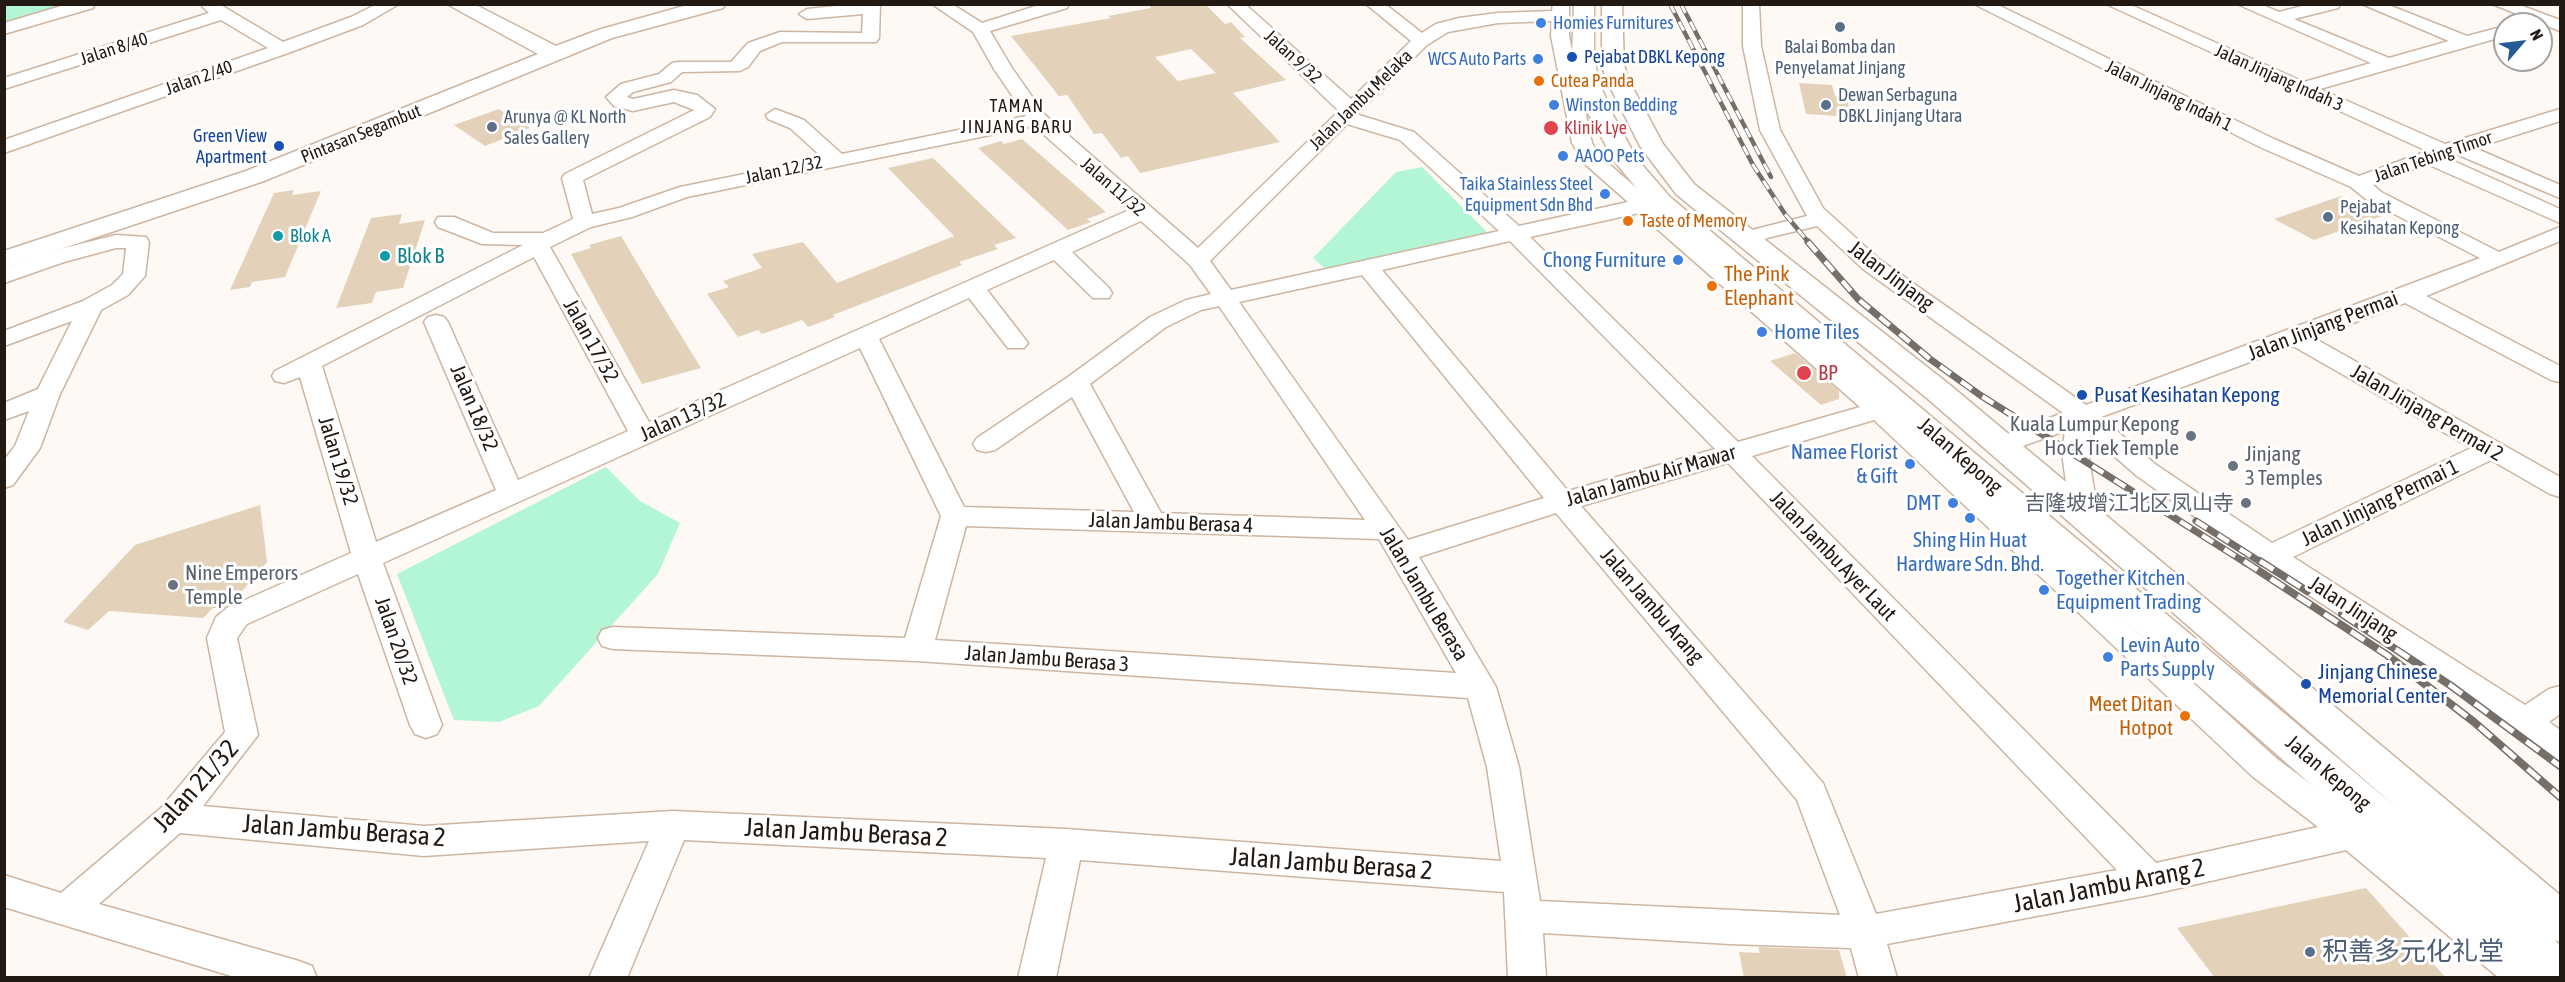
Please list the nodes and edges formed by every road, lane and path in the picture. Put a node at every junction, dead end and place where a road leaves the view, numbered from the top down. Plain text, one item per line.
1 (87, 4) edge
2 (207, 4) edge
3 (392, 4) edge
4 (457, 4) edge
5 (485, 4) edge
6 (684, 4) edge
7 (716, 4) edge
8 (940, 4) edge
9 (1024, 4) edge
10 (1061, 4) edge
11 (1235, 4) edge
12 (1374, 4) edge
13 (1612, 4) edge
14 (1751, 4) edge
15 (1982, 4) edge
16 (2114, 4) edge
17 (2245, 4) edge
18 (2332, 4) edge
19 (2370, 4) edge
20 (2500, 4) edge
21 (872, 6) edge
22 (1568, 8) edge
23 (2516, 12) edge
24 (223, 14) junction
25 (807, 14) dead end
26 (2277, 18) junction
27 (974, 26) junction
28 (4, 29) edge
29 (2493, 34) edge
30 (1421, 41) junction
31 (2466, 42) junction
32 (551, 43) junction
33 (282, 49) junction
34 (2388, 64) junction
35 (4, 84) edge
36 (2302, 88) junction
37 (1347, 112) junction
38 (775, 115) dead end
39 (1038, 118) junction
40 (2556, 121) edge
41 (4, 147) edge
42 (2443, 152) junction
43 (836, 159) junction
44 (2358, 183) junction
45 (2560, 192) edge
46 (1651, 204) junction
47 (1143, 212) junction
48 (2560, 216) edge
49 (1822, 219) junction
50 (446, 222) dead end
51 (584, 222) junction
52 (2560, 233) edge
53 (1515, 234) junction
54 (542, 243) junction
55 (1754, 244) junction
56 (4, 249) edge
57 (1057, 250) junction
58 (1198, 260) junction
59 (4, 261) edge
60 (2487, 265) junction
61 (1368, 268) junction
62 (4, 276) edge
63 (973, 288) junction
64 (1101, 293) dead end
65 (2407, 295) junction
66 (1226, 297) junction
67 (91, 306) junction
68 (436, 322) dead end
69 (866, 336) junction
70 (2295, 337) junction
71 (4, 339) edge
72 (1016, 342) dead end
73 (309, 365) junction
74 (2560, 375) edge
75 (285, 376) dead end
76 (1077, 382) junction
77 (48, 394) junction
78 (1890, 408) junction
79 (4, 411) edge
80 (2084, 416) junction
81 (643, 435) junction
82 (2076, 441) junction
83 (986, 444) dead end
84 (2000, 446) junction
85 (2489, 450) junction
86 (1733, 452) junction
87 (2146, 470) junction
88 (4, 479) edge
89 (2560, 488) edge
90 (511, 494) junction
91 (1562, 502) junction
92 (955, 516) junction
93 (2085, 519) junction
94 (1153, 523) junction
95 (1394, 541) junction
96 (366, 556) junction
97 (2270, 556) junction
98 (226, 626) joint
99 (613, 638) dead end
100 (917, 650) junction
101 (1480, 687) junction
102 (2560, 698) edge
103 (2525, 721) junction
104 (426, 725) dead end
105 (2560, 748) edge
106 (172, 818) junction
107 (673, 825) junction
108 (2395, 828) junction
109 (2458, 833) junction
110 (2352, 834) junction
111 (1066, 844) junction
112 (1521, 878) junction
113 (2149, 880) junction
114 (4, 891) edge
115 (2560, 904) edge
116 (66, 911) junction
117 (1524, 915) junction
118 (2560, 922) edge
119 (1865, 932) junction
120 (2560, 973) edge
121 (299, 978) edge
122 (608, 978) edge
123 (1037, 978) edge
124 (1527, 978) edge
125 (1878, 978) edge
126 (2527, 978) edge

1 - 28 street
2 - 24 street
3 - 33 street, Jalan 2/40
4 - 32 main road
5 - 32 main road
6 - 32 main road, Pintasan Segambut
7 - 32 main road, Pintasan Segambut
8 - 27 street, Jalan 11/32
9 - 27 street
10 - 27 street
11 - 37 street, Jalan 9/32
12 - 30 street
13 - 55 main road, Jalan Kepong
14 - 49 street, Jalan Jinjang
15 - 44 street, Jalan Jinjang Indah 1
16 - 36 street, Jalan Jinjang Indah 3
17 - 26 street
18 - 26 street
19 - 31 street
20 - 23 street
21 - 25 street
21 - 51 street
22 - 30 street, Jalan Jambu Melaka
22 - 46 main road, Jalan Kepong
24 - 33 street
24 - 35 street, Jalan 8/40
26 - 34 street
27 - 39 street, Jalan 11/32
29 - 31 street
30 - 37 street, Jalan Jambu Melaka
31 - 34 street
32 - 56 main road, Pintasan Segambut
32 - 59 main road, Pintasan Segambut
33 - 41 street, Jalan 2/40
34 - 36 street
36 - 42 street, Jalan Jinjang Indah 3
37 - 53 street, Jalan Jambu Ayer Laut
37 - 58 street, Jalan Jambu Melaka
38 - 43 street
39 - 43 street, Jalan 12/32
39 - 47 street, Jalan 11/32
40 - 42 street, Jalan Tebing Timor
42 - 44 street, Jalan Tebing Timor
42 - 45 street
42 - 48 street
43 - 51 street, Jalan 12/32
44 - 60 street, Jalan Tebing Timor
46 - 53 street
46 - 78 main road, Jalan Kepong
47 - 57 street, Jalan 13/32
47 - 58 street, Jalan 11/32
49 - 55 street
49 - 80 street, Jalan Jinjang
50 - 54 street
51 - 54 street, Jalan 12/32
52 - 60 street, Jalan Jinjang Permai
53 - 61 street
53 - 86 street, Jalan Jambu Ayer Laut
54 - 73 street, Jalan 12/32
54 - 81 street, Jalan 17/32
55 - 84 main road, Jalan Kepong
57 - 63 street, Jalan 13/32
57 - 64 street
58 - 66 street, Jalan Jambu Berasa
60 - 65 street, Jalan Jinjang Permai
61 - 66 street
61 - 91 street, Jalan Jambu Arang
62 - 67 street
63 - 69 street, Jalan 13/32
63 - 72 street
65 - 70 street, Jalan Jinjang Permai
65 - 74 street
66 - 76 street
66 - 95 street, Jalan Jambu Berasa
67 - 71 street
67 - 77 street
68 - 90 street, Jalan 18/32
69 - 81 street, Jalan 13/32
69 - 92 street
70 - 80 street, Jalan Jinjang Permai
70 - 85 street, Jalan Jinjang Permai 2
73 - 75 street, Jalan 12/32
73 - 96 street, Jalan 19/32
76 - 83 street
76 - 94 street
77 - 79 street
77 - 88 street
78 - 86 street, Jalan Jambu Air Mawar
78 - 108 main road, Jalan Kepong
78 - 110 street, Jalan Kepong
80 - 82 street
80 - 84 street, Jalan Jinjang Permai
80 - 87 street, Jalan Jinjang
81 - 90 street, Jalan 13/32
82 - 87 street, Jalan Jinjang
82 - 93 street
84 - 93 main road, Jalan Kepong
84 - 108 main road
85 - 89 street, Jalan Jinjang Permai 2
85 - 97 street, Jalan Jinjang Permai 1
86 - 91 street, Jalan Jambu Air Mawar
86 - 113 street, Jalan Jambu Ayer Laut
87 - 97 street, Jalan Jinjang
90 - 96 street, Jalan 13/32
91 - 95 street, Jalan Jambu Air Mawar
91 - 119 street, Jalan Jambu Arang
92 - 94 street, Jalan Jambu Berasa 4
92 - 100 street
93 - 109 main road, Jalan Kepong
94 - 95 street, Jalan Jambu Berasa 4
95 - 101 street, Jalan Jambu Berasa
96 - 98 street, Jalan 13/32
96 - 104 street, Jalan 20/32
97 - 103 street, Jalan Jinjang
98 - 106 street, Jalan 21/32
99 - 100 street, Jalan Jambu Berasa 3
100 - 101 street, Jalan Jambu Berasa 3
101 - 112 street, Jalan Jambu Berasa
102 - 103 street
103 - 105 street, Jalan Jinjang
106 - 107 street, Jalan Jambu Berasa 2
106 - 116 street, Jalan 21/32
107 - 111 street, Jalan Jambu Berasa 2
107 - 122 street
108 - 120 main road, Jalan Kepong
109 - 115 street
109 - 118 main road, Jalan Kepong
110 - 113 street, Jalan Jambu Arang 2
110 - 126 street, Jalan Kepong
111 - 112 street, Jalan Jambu Berasa 2
111 - 123 street
112 - 117 street, Jalan Jambu Berasa
113 - 119 street, Jalan Jambu Arang 2
114 - 116 street
116 - 121 street
117 - 119 street, Jalan Jambu Arang 2
117 - 124 street, Jalan Jambu Berasa
119 - 125 street, Jalan Jambu Arang

